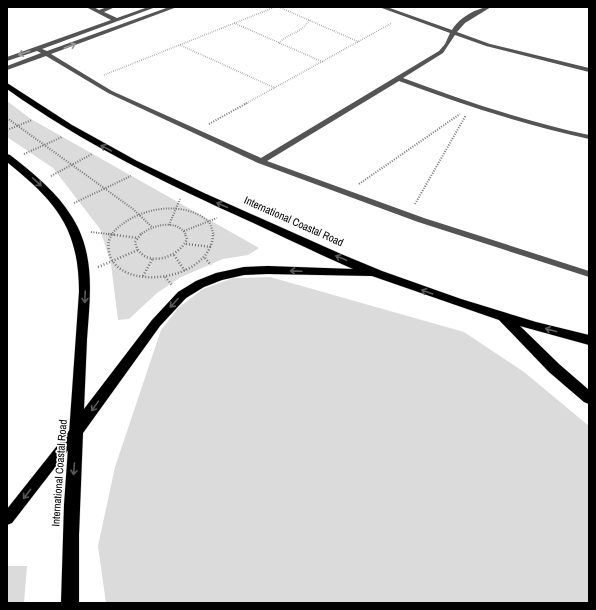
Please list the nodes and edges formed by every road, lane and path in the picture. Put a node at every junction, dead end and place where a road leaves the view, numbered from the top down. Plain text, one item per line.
1 (89, 7) edge
2 (112, 7) edge
3 (153, 7) edge
4 (174, 7) edge
5 (274, 7) edge
6 (279, 7) edge
7 (382, 7) edge
8 (488, 7) edge
9 (99, 12) junction
10 (404, 15) junction
11 (116, 20) junction
12 (309, 20) junction
13 (234, 23) junction
14 (454, 33) junction
15 (359, 42) junction
16 (279, 43) junction
17 (179, 45) junction
18 (37, 48) junction
19 (47, 54) junction
20 (7, 59) edge
21 (323, 62) junction
22 (7, 68) edge
23 (589, 70) edge
24 (398, 78) junction
25 (90, 80) junction
26 (7, 85) edge
27 (275, 88) junction
28 (472, 106) junction
29 (47, 113) junction
30 (7, 118) edge
31 (18, 126) junction
32 (7, 130) edge
33 (76, 131) junction
34 (193, 132) junction
35 (589, 137) edge
36 (44, 145) junction
37 (105, 148) junction
38 (9, 158) edge
39 (260, 161) junction
40 (72, 165) junction
41 (146, 169) junction
42 (38, 182) junction
43 (105, 188) junction
44 (184, 188) junction
45 (346, 194) junction
46 (176, 208) junction
47 (61, 209) junction
48 (236, 211) junction
49 (138, 214) junction
50 (408, 216) junction
51 (208, 222) junction
52 (169, 225) junction
53 (152, 227) junction
54 (74, 230) junction
55 (184, 231) junction
56 (112, 235) junction
57 (138, 238) junction
58 (186, 244) junction
59 (212, 247) junction
60 (138, 250) junction
61 (174, 255) junction
62 (153, 258) junction
63 (113, 261) junction
64 (85, 271) junction
65 (185, 271) junction
66 (377, 274) junction
67 (589, 274) edge
68 (144, 276) junction
69 (502, 316) junction
70 (589, 340) edge
71 (589, 398) edge
72 (77, 430) junction
73 (7, 519) edge
74 (70, 603) edge

1 - 9 street
2 - 9 street
3 - 11 street
19 -> 4 street
5 - 13 path
6 - 12 path
7 - 10 street
8 - 14 street
9 - 11 street
10 - 14 street
10 - 15 path
11 - 18 street
12 - 15 path
12 - 16 path
13 - 16 path
13 - 17 path
14 - 23 street
14 - 24 street
15 - 21 path
16 - 21 path
17 - 25 path
17 - 27 path
18 - 19 street
18 -> 20 street
19 - 22 street
19 - 25 street
21 - 27 path
24 - 28 street
24 - 39 street
25 - 34 street
26 - 29 highway, International Coastal Road
27 - 34 path
28 - 35 street
28 - 45 path
28 - 50 path
29 - 31 path
29 - 33 highway, International Coastal Road
30 - 31 path
31 - 32 path
31 - 36 path
33 - 36 path
33 - 37 highway, International Coastal Road
34 - 39 street
36 - 38 path
36 - 40 path
37 - 40 path
41 -> 37 highway, International Coastal Road
38 -> 42 highway, International Coastal Road
39 - 45 street
40 - 42 path
40 - 43 path
41 - 43 path
41 - 44 highway, International Coastal Road
42 - 47 highway, International Coastal Road
43 - 47 path
43 - 49 path
44 - 46 path
48 -> 44 highway, International Coastal Road
45 - 50 street
46 - 49 path
46 - 51 path
46 - 52 path
47 - 54 highway, International Coastal Road
48 - 51 path
66 -> 48 highway, International Coastal Road
49 - 53 path
49 - 56 path
50 - 67 street
51 - 55 path
51 - 59 path
52 - 53 path
52 - 55 path
53 - 57 path
54 - 56 path
54 - 64 highway, International Coastal Road
55 - 58 path
56 - 57 path
56 - 63 path
57 - 60 path
58 - 59 path
58 - 61 path
59 - 65 path
60 - 62 path
60 - 63 path
61 - 62 path
61 - 65 path
62 - 68 path
63 - 64 path
63 - 68 path
64 -> 72 highway, International Coastal Road
65 - 68 path
69 -> 66 highway, International Coastal Road
66 -> 72 highway
70 -> 69 highway, International Coastal Road
69 - 71 highway
72 -> 73 main road
72 -> 74 highway, International Coastal Road

